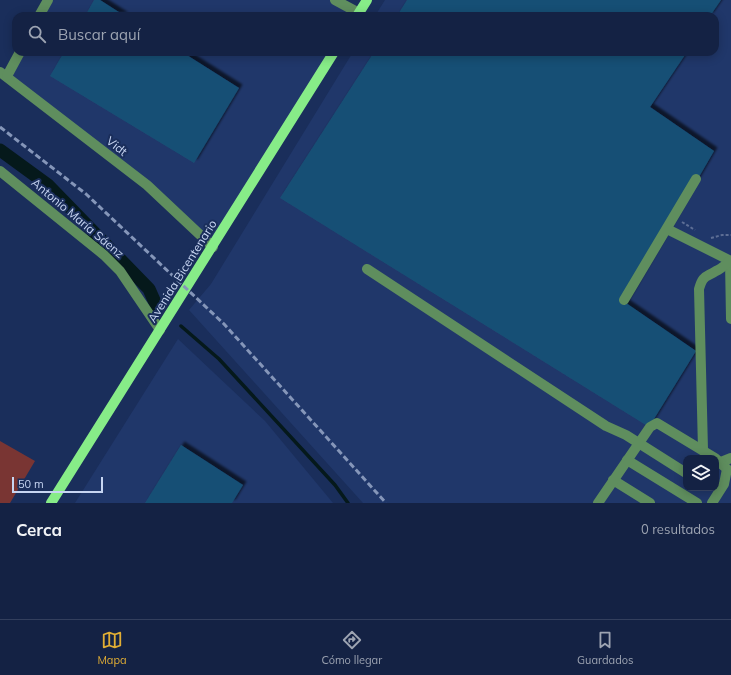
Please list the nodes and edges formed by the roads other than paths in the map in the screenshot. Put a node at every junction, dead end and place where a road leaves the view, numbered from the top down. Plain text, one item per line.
1 (48, 0) edge
2 (335, 0) edge
3 (366, 0) edge
4 (41, 12) edge
5 (355, 12) edge
6 (359, 12) edge
7 (17, 56) edge
8 (332, 56) edge
9 (3, 74) edge
10 (0, 171) edge
11 (696, 179) dead end
12 (667, 229) junction
13 (213, 247) junction
14 (730, 261) edge
15 (367, 269) dead end
16 (624, 300) dead end
17 (731, 319) edge
18 (160, 330) junction
19 (638, 443) junction
20 (703, 450) junction
21 (710, 455) edge
22 (731, 458) edge
23 (627, 460) junction
24 (719, 460) edge
25 (719, 462) edge
26 (683, 471) edge
27 (613, 480) junction
28 (719, 487) edge
29 (715, 491) edge
30 (601, 502) edge
31 (52, 503) edge
32 (650, 503) edge
33 (697, 503) edge
34 (712, 503) edge

1 - 4 street
2 - 5 street
3 - 6 main road
7 - 9 street
8 - 13 main road, Avenida Bicentenario
9 - 13 street, Vidt
10 - 18 street, Antonio María Sáenz
11 - 12 street
12 - 14 street
12 - 16 street
13 - 18 main road, Avenida Bicentenario
14 - 17 street
14 - 20 street
15 - 19 street
18 - 31 main road, Avenida Bicentenario
19 - 20 street
19 - 23 street
19 - 26 street
20 - 21 street
22 - 24 street
23 - 27 street
23 - 33 street
25 - 28 street
27 - 30 street
27 - 32 street
29 - 34 street

